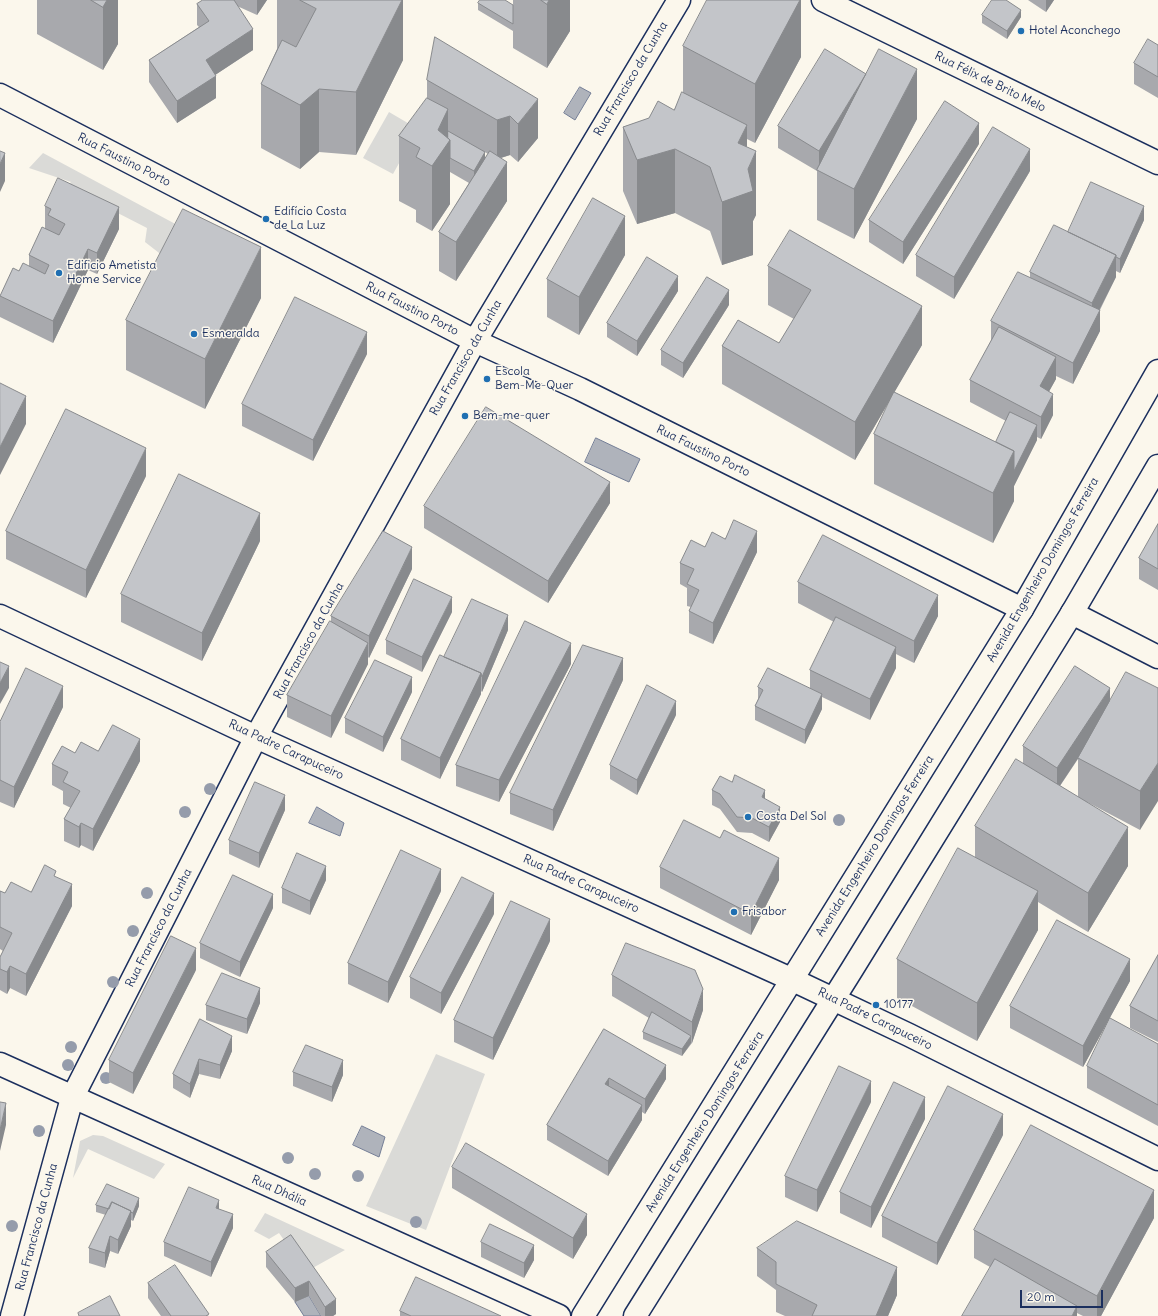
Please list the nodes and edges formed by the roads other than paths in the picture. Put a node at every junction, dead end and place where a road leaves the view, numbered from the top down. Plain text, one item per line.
1 (679, 0) edge
2 (823, 0) edge
3 (0, 95) edge
4 (1158, 163) edge
5 (475, 341) junction
6 (1158, 371) edge
7 (1158, 466) edge
8 (1022, 609) junction
9 (1072, 613) junction
10 (0, 616) edge
11 (1158, 657) edge
12 (256, 737) junction
13 (793, 980) junction
14 (833, 999) junction
15 (0, 1064) edge
16 (72, 1098) junction
17 (1158, 1158) edge
18 (12, 1316) edge
19 (559, 1316) edge
20 (583, 1316) edge
21 (635, 1316) edge

1 - 5 street, Rua Francisco da Cunha
2 - 4 street, Rua Félix de Brito Melo
3 - 5 street, Rua Faustino Porto
5 - 8 street, Rua Faustino Porto
5 - 12 street, Rua Francisco da Cunha
6 - 8 street, Avenida Engenheiro Domingos Ferreira
7 - 9 street
8 - 13 street, Avenida Engenheiro Domingos Ferreira
9 - 11 street
9 - 14 street
10 - 12 street, Rua Padre Carapuceiro
12 - 13 street, Rua Padre Carapuceiro
12 - 16 street, Rua Francisco da Cunha
13 - 14 street, Rua Padre Carapuceiro
13 - 20 street, Avenida Engenheiro Domingos Ferreira
14 - 17 street, Rua Padre Carapuceiro
14 - 21 street
15 - 16 street, Rua Dhália
16 - 18 street, Rua Francisco da Cunha
16 - 19 street, Rua Dhália

